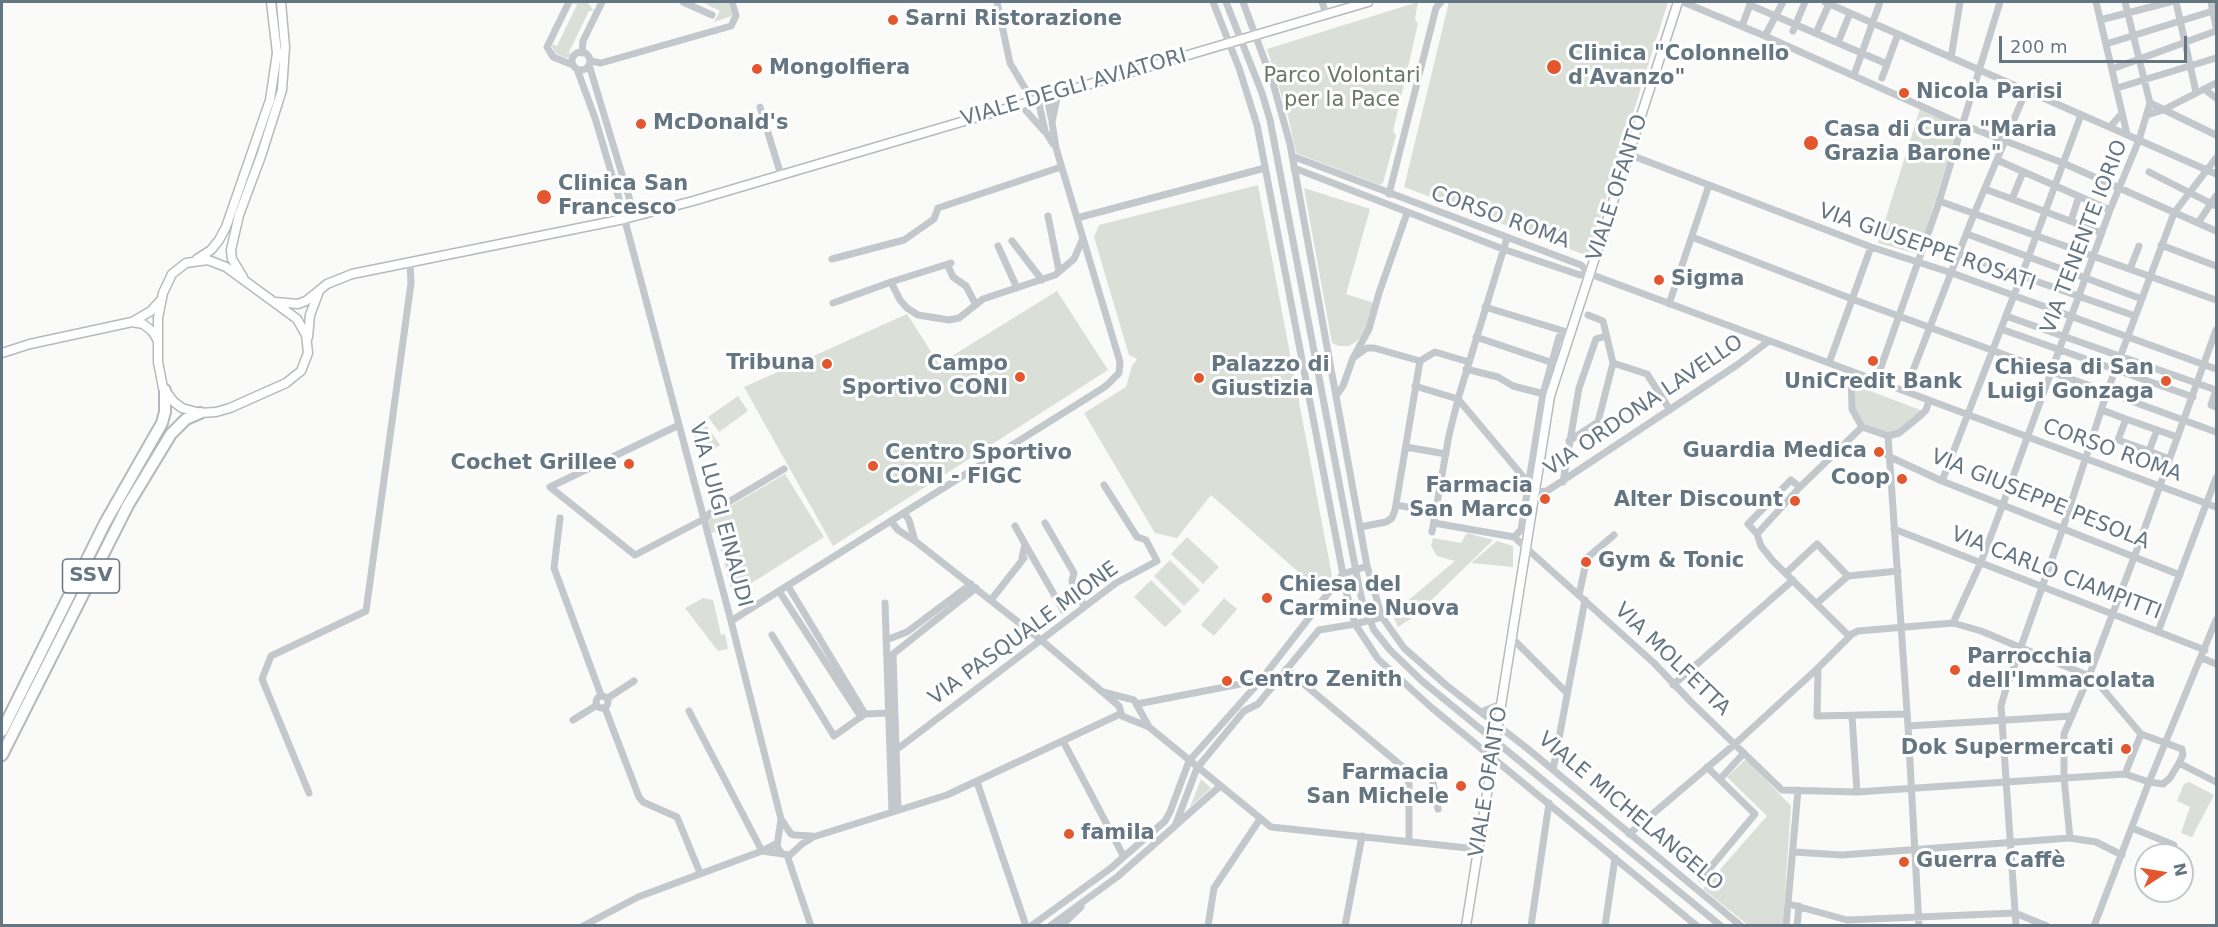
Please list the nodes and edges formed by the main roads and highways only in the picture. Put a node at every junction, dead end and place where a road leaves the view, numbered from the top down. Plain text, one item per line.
1 (271, 2) edge
2 (280, 2) edge
3 (1368, 2) edge
4 (1678, 2) edge
5 (194, 261) junction
6 (247, 282) junction
7 (320, 291) junction
8 (161, 300) junction
9 (275, 302) junction
10 (132, 321) junction
11 (158, 339) junction
12 (308, 344) junction
13 (2, 353) edge
14 (165, 390) junction
15 (200, 413) junction
16 (2, 731) edge
17 (2, 755) edge
18 (1466, 926) edge

1 - 5 main road
2 - 6 main road
3 - 7 main road, VIALE DEGLI AVIATORI
4 - 18 main road, VIALE OFANTO
5 - 6 main road
5 - 8 main road
6 - 9 main road
7 - 9 main road, VIALE DEGLI AVIATORI
7 - 12 main road
8 - 10 main road
8 - 11 main road
9 - 12 main road
10 - 11 main road
10 - 13 main road
11 - 14 main road
12 - 15 main road
14 - 15 main road
14 - 16 highway, SSV
15 - 17 highway, SSV

